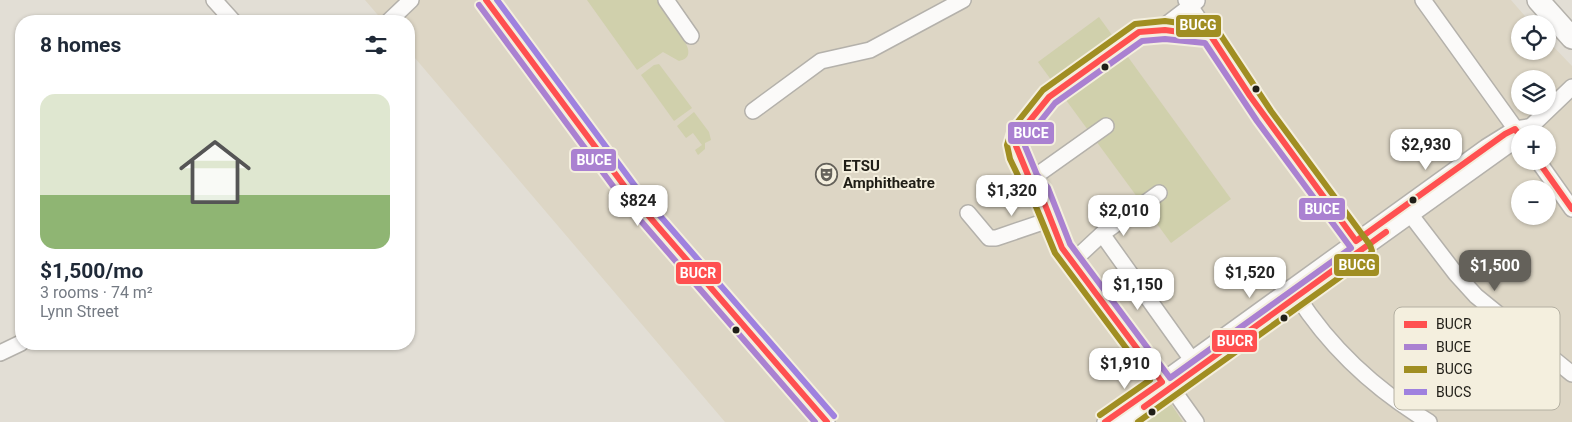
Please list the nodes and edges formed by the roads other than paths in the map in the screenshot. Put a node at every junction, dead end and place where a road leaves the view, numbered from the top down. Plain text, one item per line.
1 (214, 0) edge
2 (411, 0) edge
3 (486, 0) edge
4 (666, 0) edge
5 (963, 0) edge
6 (1423, 0) edge
7 (1538, 0) edge
8 (1192, 2) edge
9 (227, 15) edge
10 (396, 15) edge
11 (1165, 30) junction
12 (1209, 33) junction
13 (691, 36) dead end
14 (1572, 38) edge
15 (1572, 87) edge
16 (753, 112) dead end
17 (1516, 125) edge
18 (1529, 125) edge
19 (1106, 126) dead end
20 (1511, 136) edge
21 (1511, 139) edge
22 (1544, 170) edge
23 (1030, 180) junction
24 (1159, 193) dead end
25 (1572, 209) edge
26 (968, 213) dead end
27 (1410, 214) junction
28 (1052, 222) junction
29 (1105, 239) junction
30 (1355, 240) junction
31 (1073, 261) junction
32 (1297, 296) junction
33 (1490, 307) edge
34 (15, 346) edge
35 (0, 352) edge
36 (1192, 360) junction
37 (1560, 364) edge
38 (1572, 374) edge
39 (1165, 386) junction
40 (1394, 399) edge
41 (1410, 410) edge
42 (827, 422) edge
43 (1105, 422) edge
44 (1123, 422) edge
45 (1186, 422) edge
46 (1196, 422) edge
47 (1430, 422) edge

1 - 9 street
2 - 10 street
3 - 42 street
4 - 13 street
5 - 16 street
6 - 17 street
7 - 14 highway
8 - 11 street
8 - 12 street
11 - 12 street
11 - 23 street
12 - 30 street
15 - 18 street
19 - 23 street
20 - 30 street
21 - 27 street
22 - 25 street
23 - 28 street
24 - 29 street
26 - 28 street
27 - 30 street
27 - 33 street
28 - 31 street
29 - 31 street
29 - 36 street
30 - 32 street
30 - 36 street
31 - 39 street
32 - 39 street
32 - 40 street
34 - 35 street
36 - 39 street
37 - 38 street
39 - 43 street
39 - 44 street
39 - 45 street
39 - 46 street
41 - 47 street

